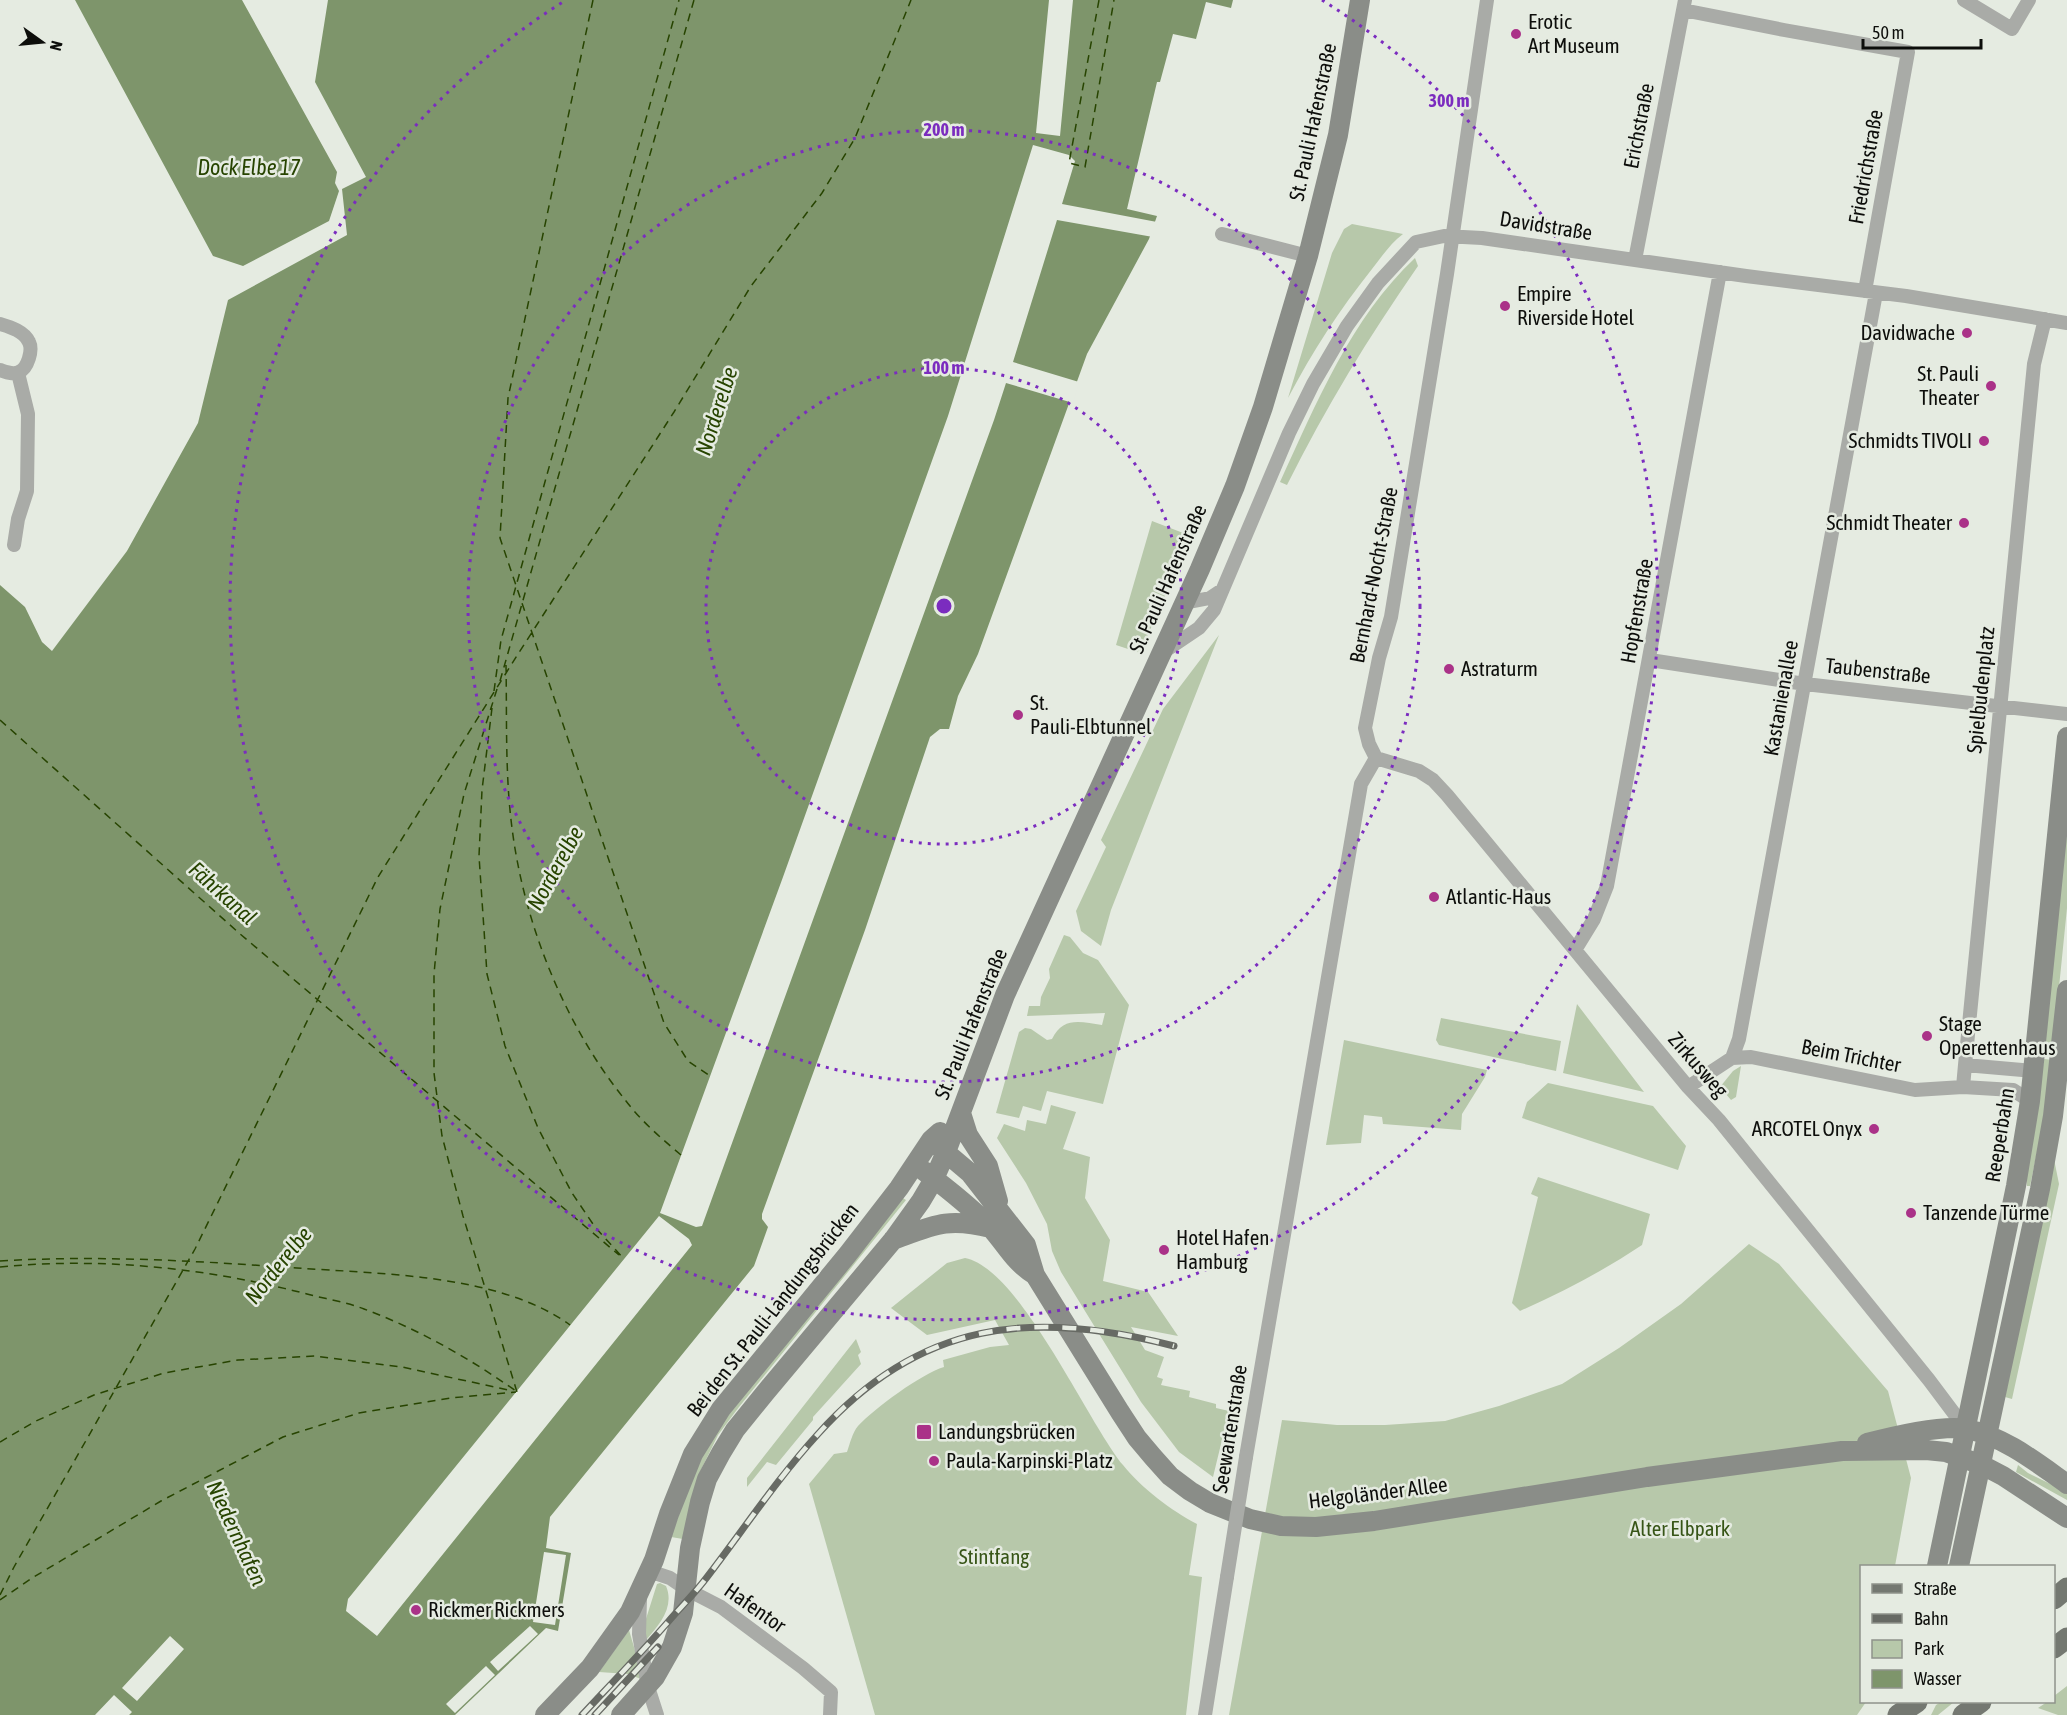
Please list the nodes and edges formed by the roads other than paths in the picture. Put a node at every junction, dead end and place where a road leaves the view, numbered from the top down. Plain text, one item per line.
1 (1360, 0) edge
2 (1487, 0) edge
3 (1964, 0) edge
4 (2029, 0) edge
5 (1684, 5) edge
6 (1222, 234) dead end
7 (1453, 236) junction
8 (1308, 256) junction
9 (1635, 261) junction
10 (1720, 272) junction
11 (1870, 292) junction
12 (2045, 319) junction
13 (2067, 323) edge
14 (0, 324) edge
15 (0, 370) edge
16 (18, 373) junction
17 (14, 545) dead end
18 (1222, 590) junction
19 (1184, 603) junction
20 (1162, 653) junction
21 (1650, 660) junction
22 (1805, 684) junction
23 (2001, 706) junction
24 (2067, 714) edge
25 (2067, 737) edge
26 (1376, 758) junction
27 (1575, 950) junction
28 (2067, 990) edge
29 (1732, 1058) junction
30 (1965, 1065) junction
31 (2034, 1071) junction
32 (1688, 1087) junction
33 (1963, 1087) junction
34 (2030, 1101) junction
35 (961, 1113) junction
36 (939, 1146) junction
37 (915, 1165) junction
38 (934, 1179) junction
39 (996, 1221) junction
40 (893, 1240) junction
41 (1965, 1428) junction
42 (1988, 1435) junction
43 (1842, 1451) junction
44 (1959, 1456) junction
45 (1982, 1465) junction
46 (2067, 1484) edge
47 (2067, 1518) edge
48 (1937, 1565) edge
49 (1959, 1565) edge
50 (644, 1581) junction
51 (2067, 1588) edge
52 (686, 1589) junction
53 (2055, 1598) edge
54 (2067, 1638) edge
55 (2055, 1647) edge
56 (648, 1687) junction
57 (1914, 1703) edge
58 (1979, 1703) edge
59 (545, 1715) edge
60 (621, 1715) edge
61 (657, 1715) edge
62 (830, 1715) edge
63 (1205, 1715) edge
64 (1898, 1715) edge
65 (1963, 1715) edge

1 - 8 main road, St. Pauli Hafenstraße
2 - 7 street, Bernhard-Nocht-Straße
3 - 4 street
5 - 9 street, Erichstraße
5 - 11 street, Friedrichstraße
6 - 8 street
7 - 9 street, Davidstraße
7 - 18 street, Davidstraße
7 - 26 street, Bernhard-Nocht-Straße
8 - 19 main road, St. Pauli Hafenstraße
9 - 10 street, Davidstraße
10 - 11 street, Davidstraße
10 - 21 street, Hopfenstraße
11 - 12 street, Davidstraße
11 - 22 street, Kastanienallee
12 - 13 street, Davidstraße
12 - 23 street, Spielbudenplatz
14 - 16 street
15 - 16 street
16 - 17 street
18 - 19 street
18 - 20 street, Davidstraße
19 - 20 main road, St. Pauli Hafenstraße
20 - 35 main road, St. Pauli Hafenstraße
21 - 22 street, Taubenstraße
21 - 27 street, Hopfenstraße
22 - 23 street, Taubenstraße
22 - 29 street, Kastanienallee
23 - 24 street, Taubenstraße
23 - 30 street, Spielbudenplatz
25 - 31 main road, Reeperbahn
26 - 27 street, Zirkusweg
26 - 63 street, Seewartenstraße, bridge
27 - 32 street, Zirkusweg
28 - 42 main road
29 - 32 street
29 - 33 street, Beim Trichter
30 - 31 street
30 - 33 street
31 - 34 main road, Reeperbahn
32 - 41 street, Zirkusweg
33 - 34 street, Beim Trichter
34 - 41 main road, Reeperbahn
35 - 36 main road, Bei den St. Pauli-Landungsbrücken
35 - 39 main road, Helgoländer Allee
36 - 37 main road, Bei den St. Pauli-Landungsbrücken
36 - 38 main road, Bei den St. Pauli-Landungsbrücken
36 - 39 main road, Helgoländer Allee
37 - 38 main road, Helgoländer Allee
37 - 50 main road, Bei den St. Pauli-Landungsbrücken
38 - 39 main road, Helgoländer Allee
38 - 40 main road, Bei den St. Pauli-Landungsbrücken
39 - 40 main road
39 - 43 main road, Helgoländer Allee
40 - 52 main road, Bei den St. Pauli-Landungsbrücken
41 - 42 main road, Helgoländer Allee
41 - 43 main road, Helgoländer Allee
41 - 44 main road, Reeperbahn
42 - 45 main road
42 - 46 main road, Helgoländer Allee
43 - 44 main road, Helgoländer Allee
44 - 45 main road, Helgoländer Allee
44 - 48 main road, Reeperbahn
45 - 47 main road, Helgoländer Allee
45 - 49 main road
50 - 52 street, Hafentor
50 - 56 street
50 - 59 main road, Bei den St. Pauli-Landungsbrücken
51 - 53 main road
52 - 56 main road, Bei den St. Pauli-Landungsbrücken
52 - 62 street, Hafentor
54 - 55 main road
56 - 60 main road, Bei den St. Pauli-Landungsbrücken
56 - 61 street
57 - 64 main road
58 - 65 main road

